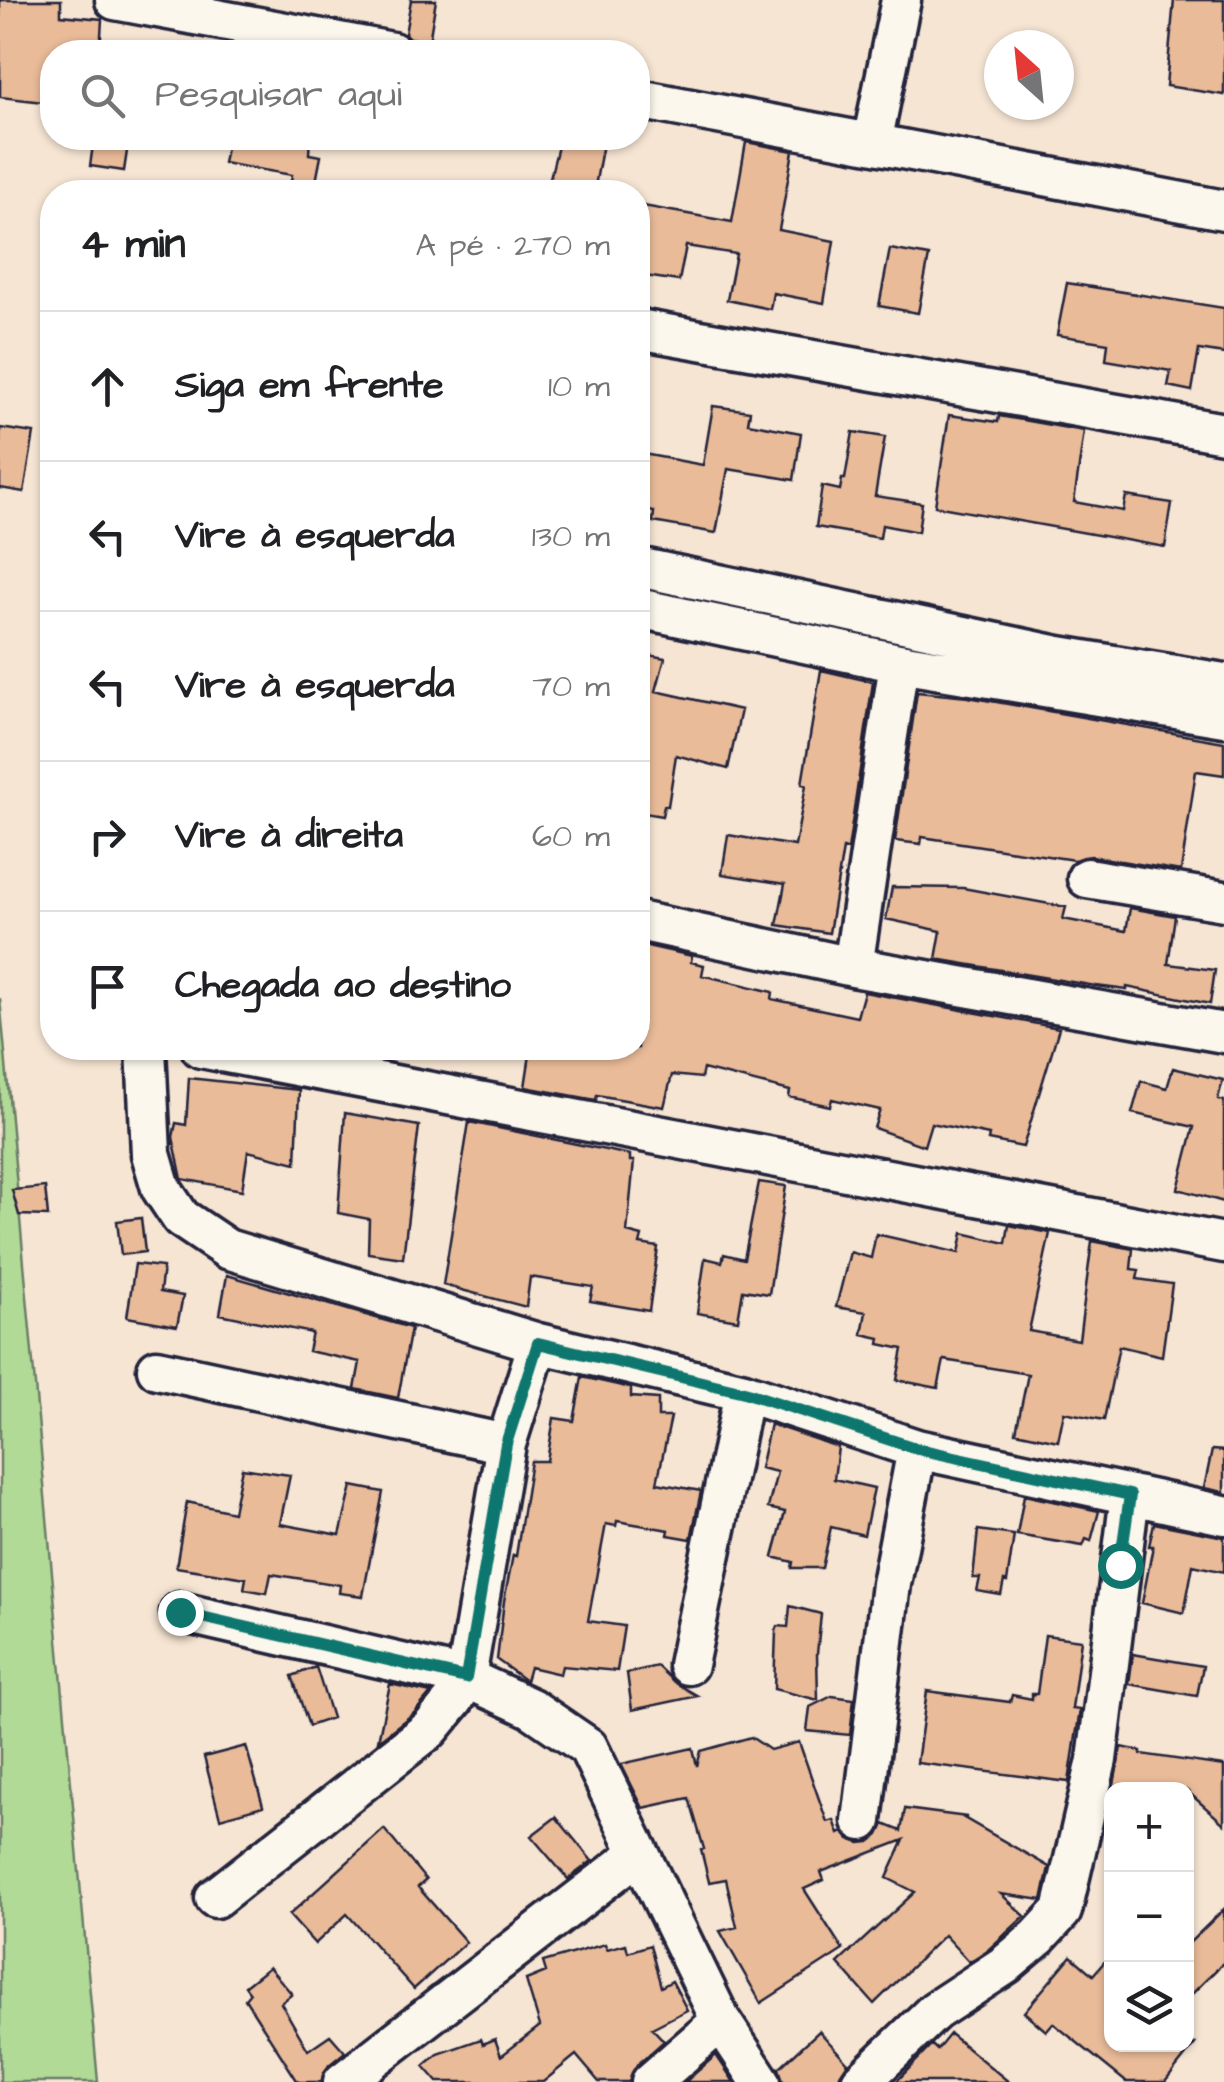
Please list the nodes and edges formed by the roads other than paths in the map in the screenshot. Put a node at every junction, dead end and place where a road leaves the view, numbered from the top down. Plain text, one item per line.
1 (114, 0) edge
2 (902, 0) edge
3 (328, 40) edge
4 (650, 101) edge
5 (872, 143) junction
6 (1224, 210) edge
7 (650, 330) edge
8 (1224, 433) edge
9 (650, 570) edge
10 (650, 611) edge
11 (900, 663) junction
12 (1224, 684) edge
13 (1224, 717) edge
14 (1087, 878) dead end
15 (1224, 902) edge
16 (650, 925) edge
17 (853, 968) junction
18 (1224, 1033) edge
19 (147, 1060) edge
20 (264, 1060) edge
21 (1224, 1243) edge
22 (538, 1343) junction
23 (157, 1369) dead end
24 (744, 1392) junction
25 (506, 1444) junction
26 (918, 1449) junction
27 (1130, 1495) junction
28 (1224, 1515) edge
29 (180, 1612) dead end
30 (688, 1664) dead end
31 (466, 1678) junction
32 (862, 1821) dead end
33 (638, 1854) junction
34 (216, 1898) dead end
35 (721, 2021) junction
36 (344, 2082) edge
37 (651, 2082) edge
38 (761, 2082) edge
39 (861, 2082) edge

1 - 3 street
2 - 5 street
4 - 5 street
5 - 6 street
7 - 8 street
9 - 12 street
10 - 11 street
11 - 13 street
11 - 17 street
14 - 15 street
16 - 17 street
17 - 18 street
19 - 22 street
20 - 21 street
22 - 24 street
22 - 25 street
23 - 25 street
24 - 26 street
24 - 30 street
25 - 31 street
26 - 27 street
26 - 32 street
27 - 28 street
27 - 39 street
29 - 31 street
31 - 33 street
31 - 34 street
33 - 35 street
33 - 36 street
35 - 37 street
35 - 38 street

